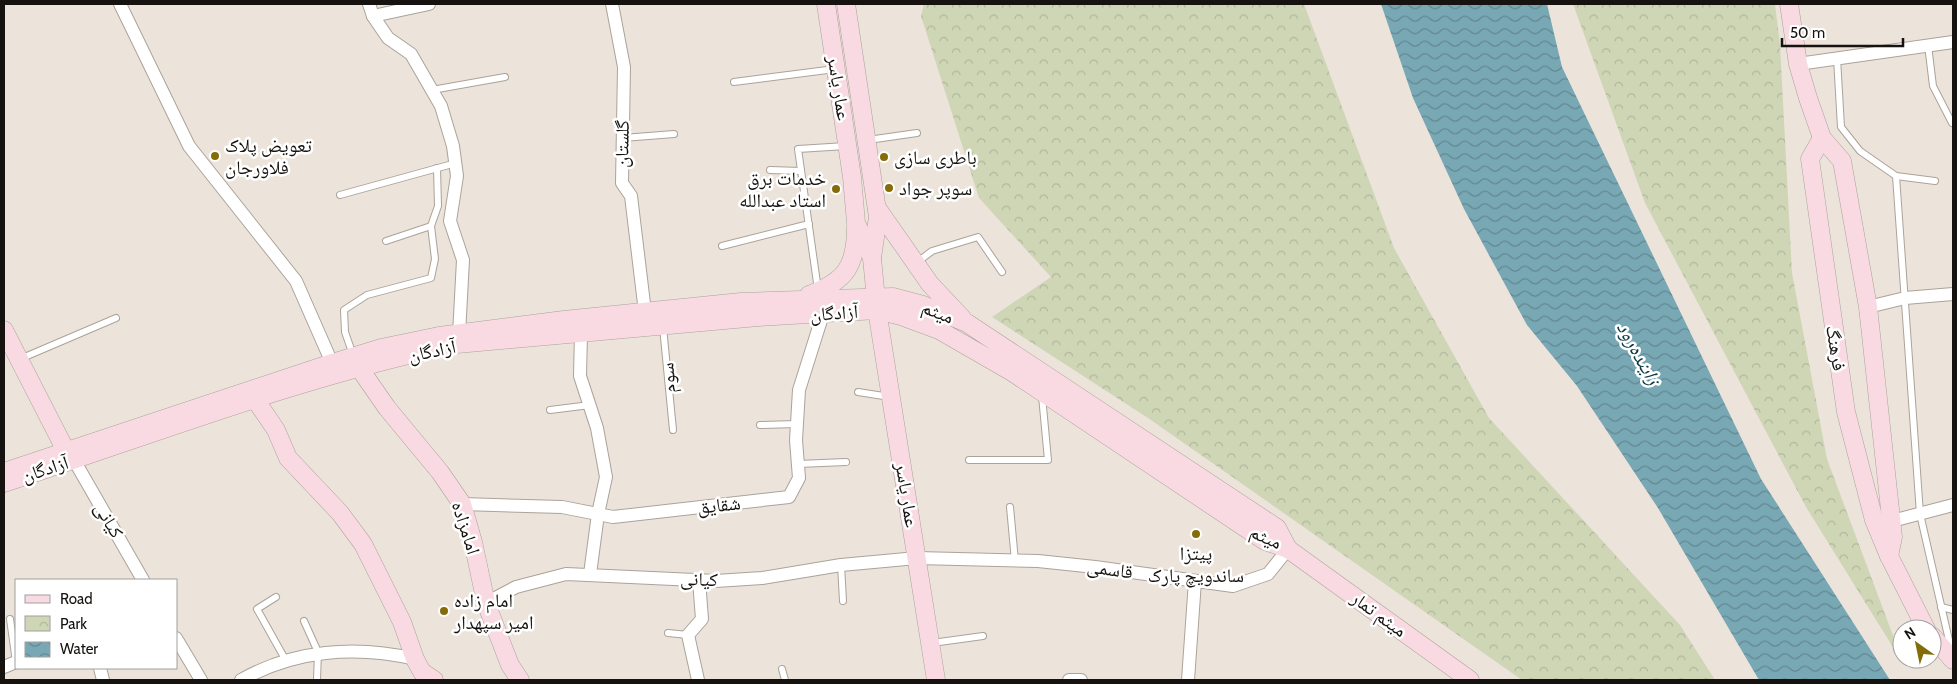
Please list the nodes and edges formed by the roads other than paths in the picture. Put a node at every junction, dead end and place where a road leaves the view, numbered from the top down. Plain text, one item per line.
1 (120, 4) edge
2 (430, 4) edge
3 (612, 4) edge
4 (826, 4) edge
5 (846, 4) edge
6 (1789, 4) edge
7 (371, 10) edge
8 (1953, 42) edge
9 (1928, 45) junction
10 (1837, 58) junction
11 (1798, 64) junction
12 (836, 69) junction
13 (506, 77) dead end
14 (734, 82) dead end
15 (432, 90) junction
16 (1952, 123) edge
17 (917, 133) dead end
18 (674, 134) dead end
19 (623, 138) junction
20 (1822, 138) junction
21 (867, 140) junction
22 (848, 146) junction
23 (456, 163) junction
24 (437, 168) junction
25 (770, 170) dead end
26 (801, 171) junction
27 (1896, 176) junction
28 (1935, 180) dead end
29 (340, 195) dead end
30 (877, 207) junction
31 (856, 223) junction
32 (809, 224) junction
33 (431, 226) junction
34 (386, 241) dead end
35 (722, 246) dead end
36 (872, 258) junction
37 (915, 264) junction
38 (1002, 272) dead end
39 (818, 291) junction
40 (1953, 294) edge
41 (1905, 298) junction
42 (792, 300) junction
43 (876, 303) junction
44 (1868, 307) junction
45 (645, 312) junction
46 (823, 314) junction
47 (116, 318) dead end
48 (967, 323) junction
49 (663, 327) junction
50 (4, 330) edge
51 (459, 334) junction
52 (581, 334) junction
53 (20, 359) junction
54 (332, 363) junction
55 (356, 363) junction
56 (858, 392) dead end
57 (1042, 392) junction
58 (891, 397) junction
59 (255, 399) junction
60 (590, 405) junction
61 (550, 410) dead end
62 (760, 424) dead end
63 (797, 424) junction
64 (673, 430) dead end
65 (70, 455) junction
66 (970, 460) dead end
67 (846, 462) dead end
68 (798, 464) junction
69 (4, 472) edge
70 (4, 483) edge
71 (462, 504) junction
72 (1953, 505) edge
73 (1010, 507) dead end
74 (598, 514) junction
75 (1920, 514) junction
76 (1892, 521) junction
77 (1288, 549) junction
78 (1889, 556) junction
79 (917, 558) junction
80 (1015, 561) junction
81 (841, 565) junction
82 (590, 574) junction
83 (142, 579) edge
84 (699, 580) junction
85 (1195, 581) junction
86 (276, 597) dead end
87 (843, 602) dead end
88 (486, 604) junction
89 (1941, 607) junction
90 (1953, 610) edge
91 (10, 618) dead end
92 (1921, 619) edge
93 (304, 621) dead end
94 (668, 634) dead end
95 (688, 635) junction
96 (983, 636) dead end
97 (178, 641) edge
98 (930, 643) junction
99 (1942, 647) edge
100 (318, 652) junction
101 (15, 655) edge
102 (285, 659) junction
103 (1953, 659) edge
104 (782, 669) dead end
105 (424, 673) edge
106 (201, 680) edge
107 (241, 680) edge
108 (317, 680) edge
109 (520, 680) edge
110 (698, 680) edge
111 (784, 680) edge
112 (936, 680) edge
113 (1069, 680) edge
114 (1081, 680) edge
115 (1188, 680) edge
116 (1470, 680) edge

1 - 54 street
2 - 7 street
3 - 19 street, گلستان
4 - 12 main road, عمار یاسر
5 - 21 main road, عمار یاسر
6 - 11 main road, فرهنگ
7 - 15 street
8 - 9 street
9 - 10 street
9 - 16 lane
10 - 11 street
10 - 27 lane
11 - 20 main road, فرهنگ
12 - 14 lane
12 - 22 main road, عمار یاسر
13 - 15 lane
15 - 23 street
17 - 21 lane
18 - 19 lane
19 - 45 street, گلستان
20 - 44 main road, فرهنگ
20 - 78 main road, فرهنگ
21 - 30 main road, عمار یاسر
22 - 26 lane
22 - 31 main road, عمار یاسر
23 - 24 lane
23 - 51 street
24 - 29 lane
24 - 33 lane
25 - 26 lane
26 - 32 lane
27 - 28 lane
27 - 41 lane
30 - 36 main road, عمار یاسر
30 - 37 main road
31 - 36 main road, عمار یاسر
31 - 39 main road
32 - 35 lane
32 - 39 lane
33 - 34 lane
33 - 55 lane
36 - 43 main road, عمار یاسر
37 - 38 lane
37 - 48 main road
39 - 42 main road
40 - 41 street
41 - 44 street
41 - 75 lane
42 - 43 main road, آزادگان
42 - 45 main road, آزادگان
43 - 46 main road, آزادگان
43 - 48 main road, میثم
43 - 57 main road, میثم
43 - 58 main road, عمار یاسر
44 - 76 main road, فرهنگ
45 - 51 main road, آزادگان
46 - 49 main road, آزادگان
46 - 63 street, شقایق
47 - 53 lane
48 - 77 main road, میثم
49 - 52 main road, آزادگان
49 - 64 lane, سوم
50 - 53 main road
51 - 55 main road, آزادگان
52 - 55 main road, آزادگان
52 - 60 street
53 - 65 main road
54 - 55 main road, آزادگان
54 - 65 main road, آزادگان
55 - 59 main road, آزادگان
55 - 71 main road, امامزاده
56 - 58 lane
57 - 66 lane
57 - 77 main road, میثم
58 - 79 main road, عمار یاسر
59 - 65 main road, آزادگان
59 - 105 main road
60 - 61 lane
60 - 74 street
62 - 63 lane
63 - 68 street, شقایق
65 - 69 main road, آزادگان
65 - 70 main road, آزادگان
65 - 83 street, کیانی
67 - 68 lane
68 - 74 street, شقایق
71 - 74 street, شقایق
71 - 88 main road, امامزاده
72 - 75 street
73 - 80 lane
74 - 82 street
75 - 76 street
75 - 89 lane
76 - 78 main road, فرهنگ
77 - 85 street, قاسمی
77 - 116 main road, میثم تمار
78 - 92 main road, فرهنگ
79 - 80 street, قاسمی
79 - 81 street, کیانی
79 - 98 main road, عمار یاسر
80 - 85 street, قاسمی
81 - 84 street, کیانی
81 - 87 lane
82 - 84 street, کیانی
82 - 88 street, کیانی
84 - 95 street
85 - 115 street
86 - 102 lane
88 - 109 main road, امامزاده
89 - 90 lane
89 - 103 lane
91 - 101 lane
93 - 100 lane
94 - 95 lane
95 - 110 street
96 - 98 lane
97 - 106 street
98 - 112 main road, عمار یاسر
99 - 103 main road
100 - 102 street
100 - 105 street
100 - 108 lane
102 - 107 street
104 - 111 lane
113 - 114 street

